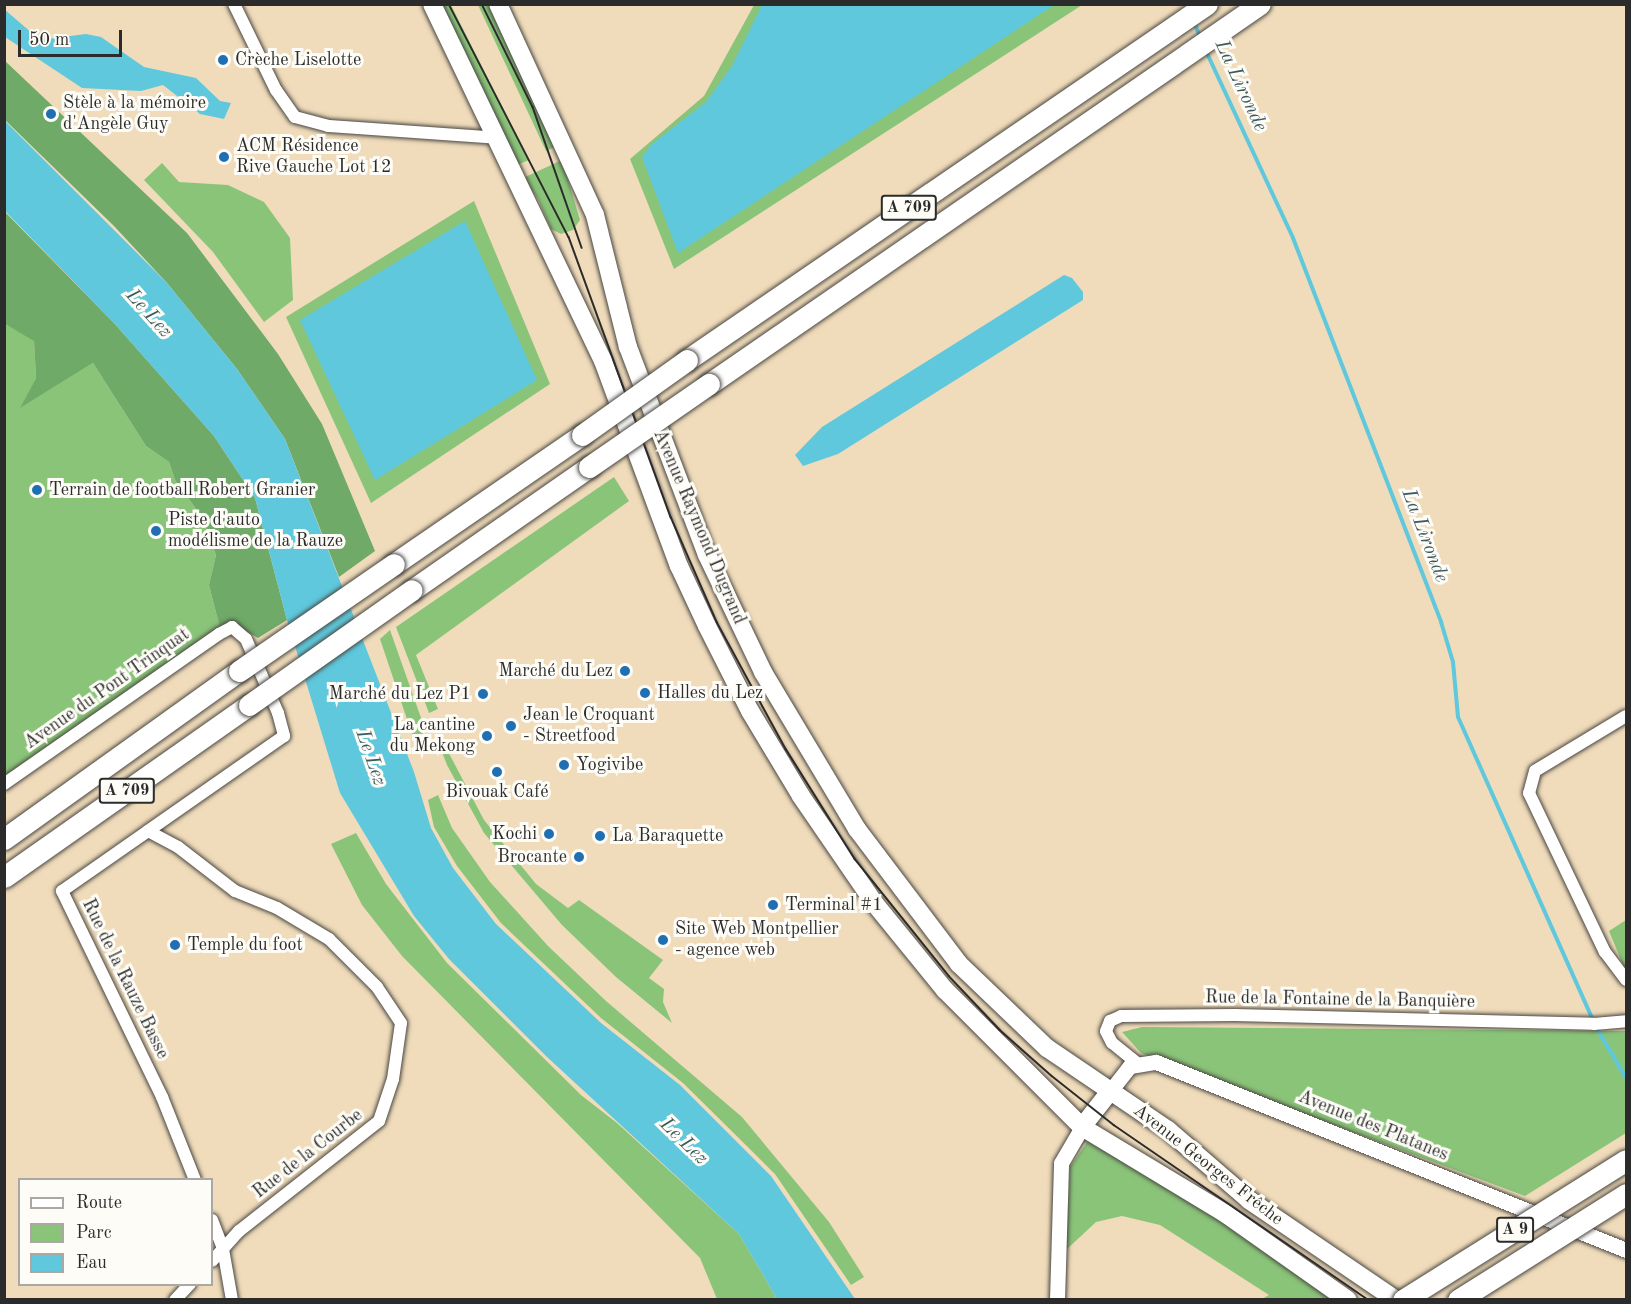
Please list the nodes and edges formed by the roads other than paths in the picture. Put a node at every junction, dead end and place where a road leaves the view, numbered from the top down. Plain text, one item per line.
1 (234, 4) edge
2 (432, 4) edge
3 (498, 4) edge
4 (1207, 4) edge
5 (1260, 4) edge
6 (498, 138) junction
7 (1626, 716) edge
8 (4, 784) edge
9 (148, 831) junction
10 (4, 839) edge
11 (4, 877) edge
12 (1626, 980) edge
13 (945, 990) joint
14 (995, 1000) joint
15 (1626, 1022) edge
16 (1137, 1063) junction
17 (1111, 1090) junction
18 (1082, 1127) junction
19 (1626, 1161) edge
20 (195, 1178) edge
21 (1626, 1194) edge
22 (213, 1223) edge
23 (223, 1249) junction
24 (1626, 1250) edge
25 (213, 1261) edge
26 (188, 1286) edge
27 (175, 1299) edge
28 (232, 1299) edge
29 (1057, 1299) edge
30 (1348, 1299) edge
31 (1396, 1299) edge
32 (1403, 1299) edge
33 (1458, 1299) edge

1 - 6 street
2 - 6 main road, Avenue Raymond Dugrand
3 - 14 main road, Avenue Raymond Dugrand
4 - 10 highway, A 709, bridge
5 - 11 highway, A 709, bridge
6 - 13 main road, Avenue Raymond Dugrand
7 - 12 street
8 - 9 street, Avenue du Pont Trinquat
9 - 20 street, Rue de la Rauze Basse
9 - 23 street, Rue de la Courbe
13 - 18 main road, Avenue Georges Frêche
14 - 17 main road, Avenue Georges Frêche
15 - 16 street, Rue de la Fontaine de la Banquière
16 - 17 street
16 - 24 street, Avenue des Platanes
17 - 18 main road
17 - 31 main road, Avenue Georges Frêche
18 - 29 street
18 - 30 main road, Avenue Georges Frêche
19 - 32 highway, A 9, bridge
21 - 33 highway, A 9, bridge
22 - 23 street
23 - 25 street, Rue de la Courbe
23 - 28 street
26 - 27 street

